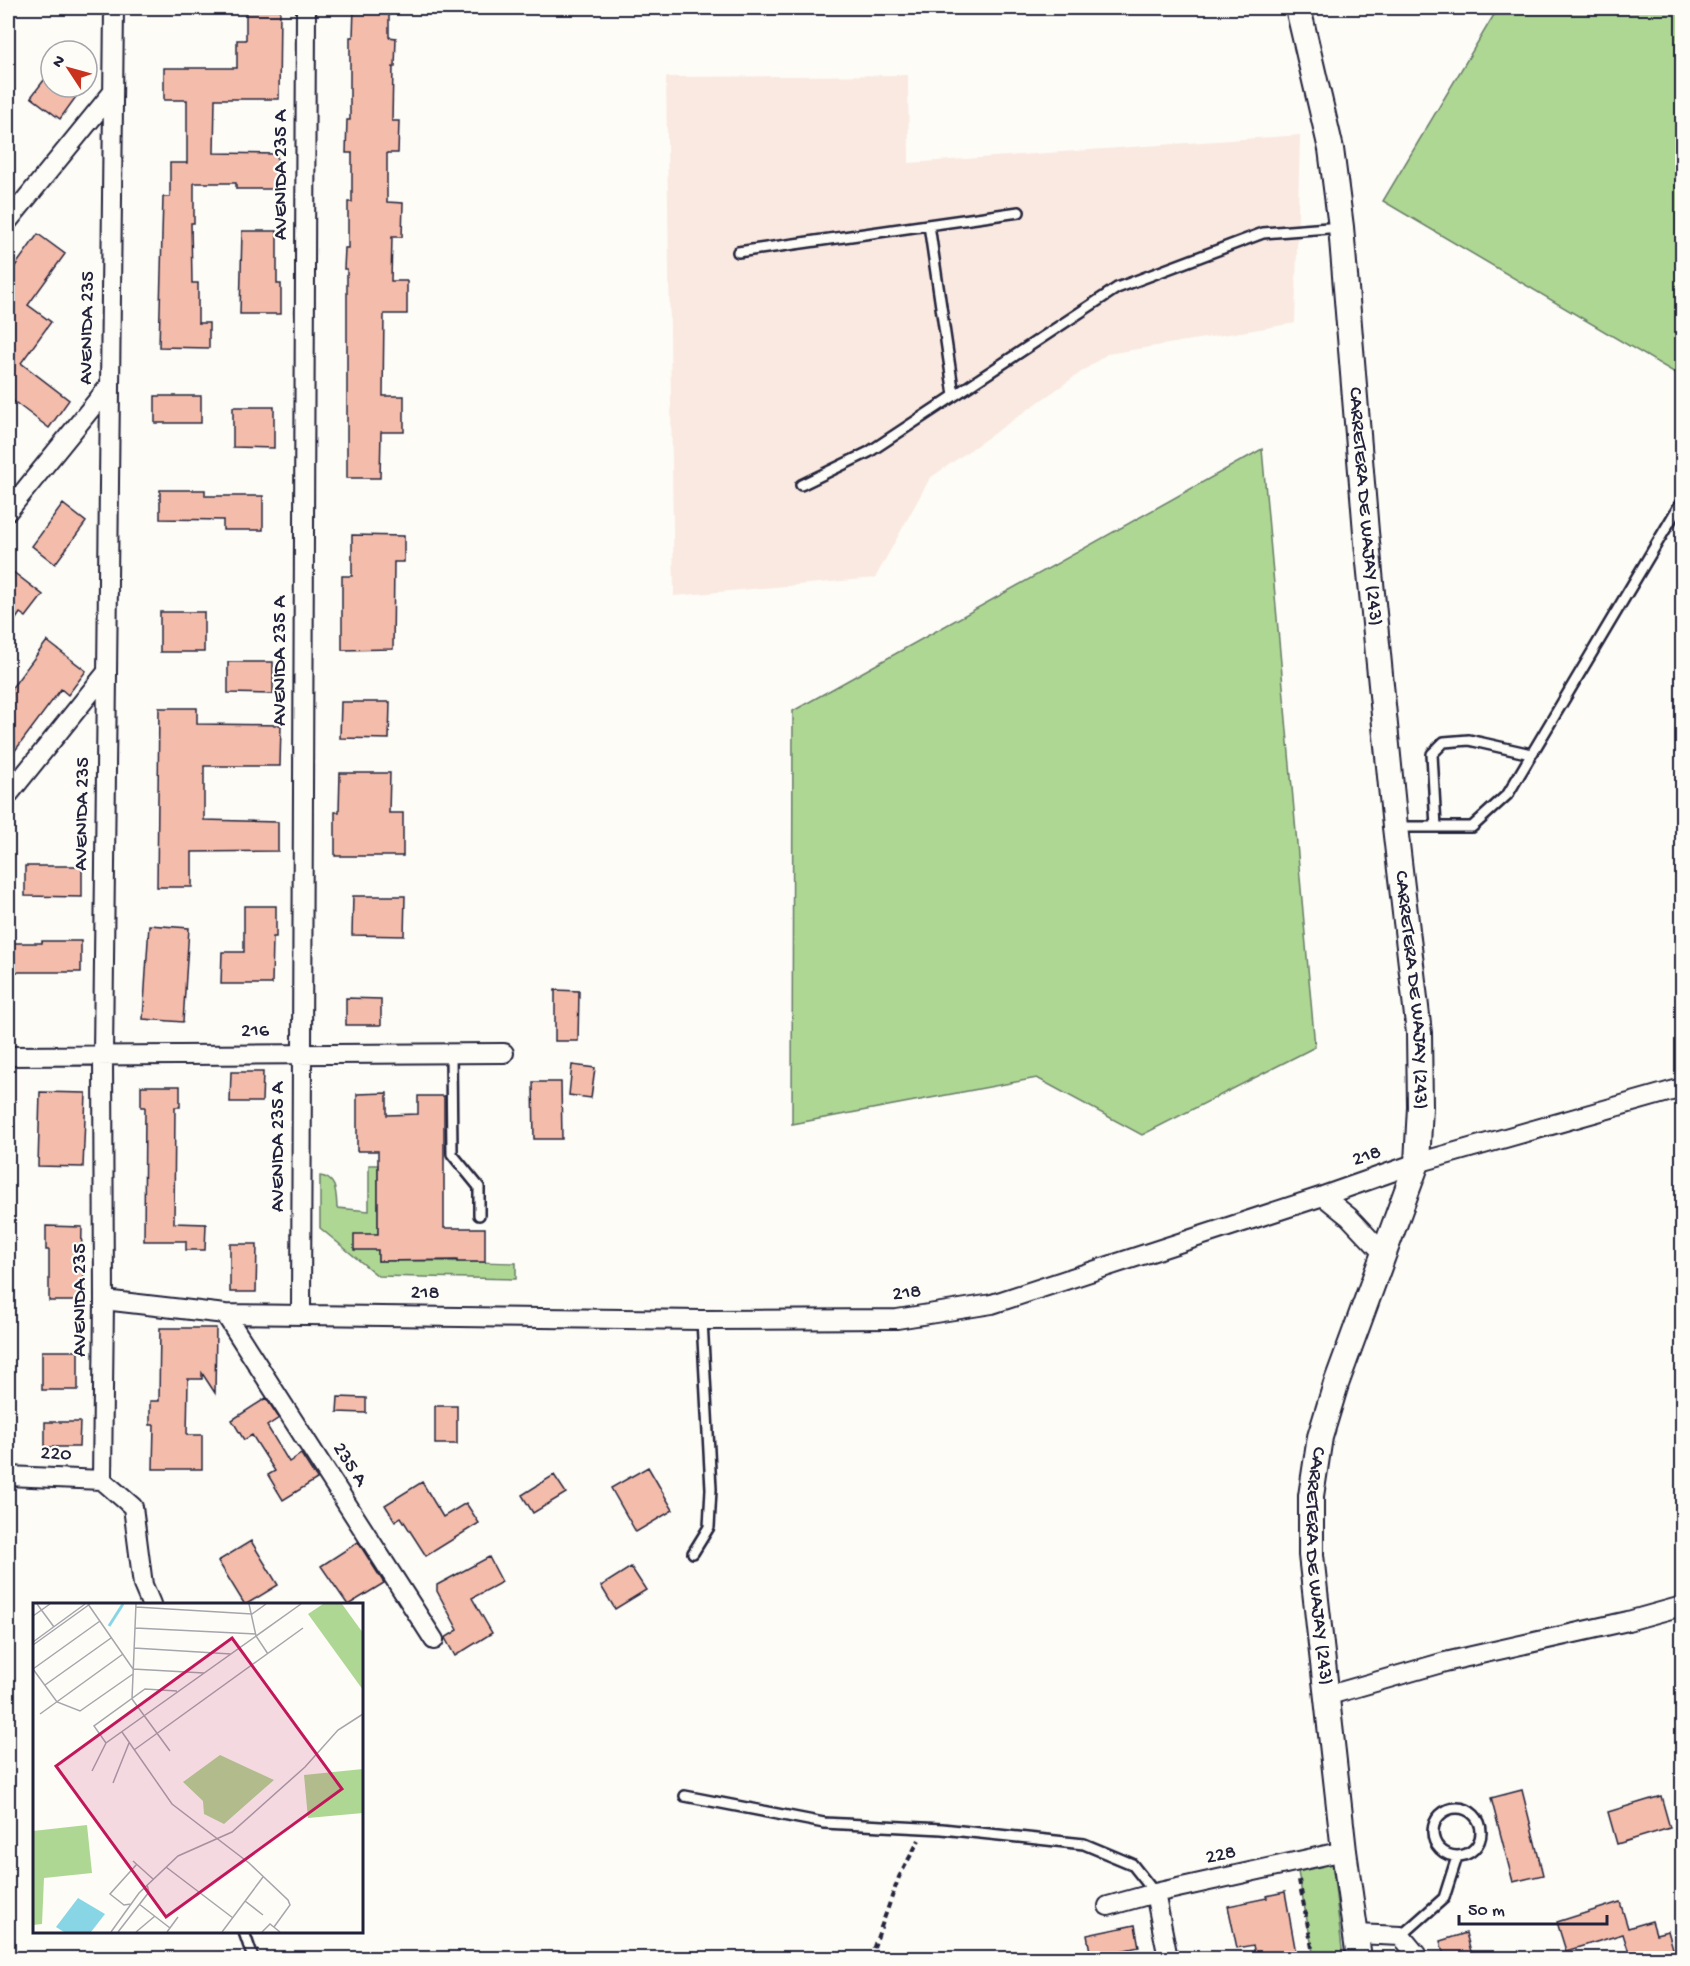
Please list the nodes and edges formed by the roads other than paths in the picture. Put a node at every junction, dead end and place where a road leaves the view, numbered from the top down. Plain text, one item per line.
1 (114, 8) edge
2 (306, 8) edge
3 (1298, 8) edge
4 (113, 92) junction
5 (1019, 212) dead end
6 (8, 221) edge
7 (928, 225) junction
8 (1341, 227) junction
9 (738, 252) dead end
10 (110, 385) junction
11 (954, 395) junction
12 (801, 485) dead end
13 (1681, 507) edge
14 (8, 511) edge
15 (107, 672) junction
16 (1531, 754) junction
17 (8, 795) edge
18 (1395, 827) junction
19 (1436, 827) junction
20 (451, 1053) junction
21 (504, 1053) dead end
22 (302, 1054) junction
23 (8, 1056) edge
24 (103, 1056) junction
25 (1683, 1088) edge
26 (1417, 1163) junction
27 (1323, 1196) junction
28 (478, 1215) dead end
29 (1384, 1254) junction
30 (104, 1300) junction
31 (225, 1314) junction
32 (301, 1314) junction
33 (702, 1320) junction
34 (8, 1476) edge
35 (102, 1480) junction
36 (693, 1553) dead end
37 (150, 1603) edge
38 (1683, 1606) edge
39 (434, 1640) dead end
40 (1326, 1696) junction
41 (685, 1796) dead end
42 (1344, 1851) junction
43 (1457, 1857) junction
44 (1155, 1893) junction
45 (1108, 1906) dead end
46 (244, 1933) edge
47 (1356, 1934) junction
48 (1401, 1936) junction
49 (253, 1959) edge
50 (1168, 1959) edge
51 (1359, 1959) edge
52 (1417, 1959) edge

1 - 4 street, AVENIDA 235
2 - 22 street, AVENIDA 235 A
3 - 8 main road, CARRETERA DE WAJAY (243)
4 - 6 street
4 - 10 street, AVENIDA 235
5 - 7 lane
7 - 9 lane
7 - 11 lane
8 - 11 lane
8 - 18 main road, CARRETERA DE WAJAY (243)
10 - 14 street
10 - 15 street, AVENIDA 235
11 - 12 lane
13 - 16 lane
15 - 17 street
15 - 24 street, AVENIDA 235
16 - 19 lane
16 - 19 lane
18 - 19 lane
18 - 26 main road, CARRETERA DE WAJAY (243)
20 - 21 street, 216
20 - 22 street, 216
20 - 28 lane
22 - 24 street, 216
22 - 32 street, AVENIDA 235 A
23 - 24 street, 216
24 - 30 street, AVENIDA 235
25 - 26 street, 218
26 - 27 street, 218
26 - 29 main road, CARRETERA DE WAJAY (243)
27 - 29 street
27 - 33 street, 218
29 - 40 main road, CARRETERA DE WAJAY (243)
30 - 31 street, 218
30 - 35 street, AVENIDA 235
31 - 32 street, 218
31 - 39 street, 235 A
32 - 33 street, 218
33 - 36 lane
34 - 35 street, 220
35 - 37 street
38 - 40 street
40 - 42 main road, CARRETERA DE WAJAY (243)
41 - 44 lane
42 - 44 street, 228
42 - 47 main road, CARRETERA DE WAJAY (243)
43 - 43 lane
43 - 48 lane
44 - 45 street, 228
44 - 50 street
46 - 49 lane
47 - 48 street
47 - 51 main road, CARRETERA DE WAJAY (243)
48 - 52 street

